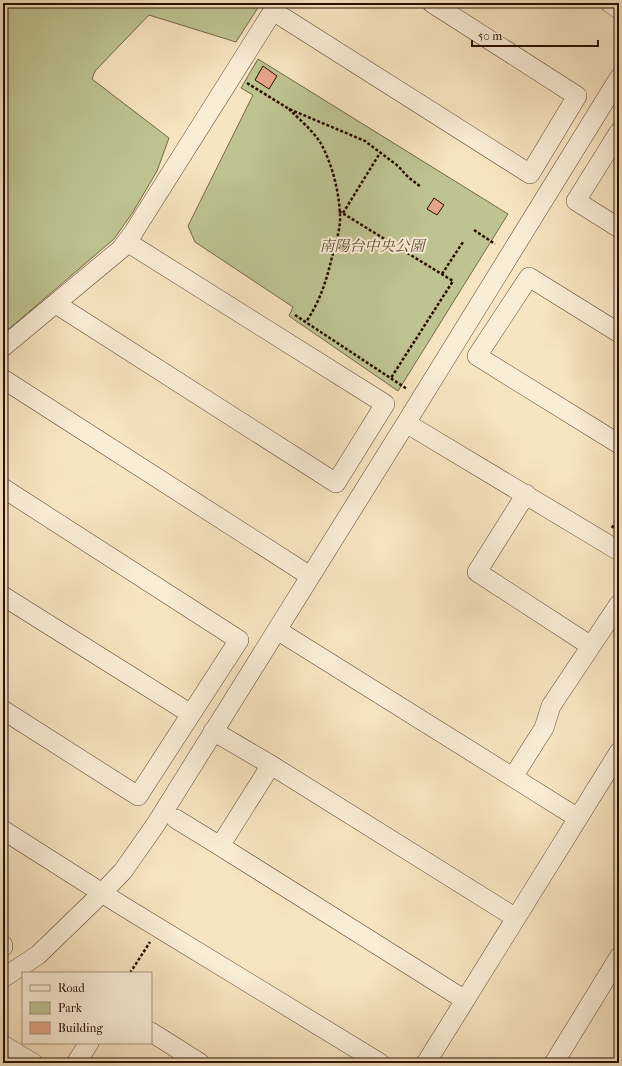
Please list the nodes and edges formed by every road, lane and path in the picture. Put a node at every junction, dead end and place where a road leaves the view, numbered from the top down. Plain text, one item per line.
1 (432, 3) edge
2 (610, 3) edge
3 (275, 7) edge
4 (619, 9) edge
5 (232, 74) junction
6 (619, 78) edge
7 (288, 109) junction
8 (619, 132) edge
9 (380, 153) junction
10 (421, 187) dead end
11 (340, 211) junction
12 (343, 213) junction
13 (619, 228) edge
14 (474, 230) dead end
15 (127, 242) junction
16 (463, 242) dead end
17 (498, 246) dead end
18 (442, 274) junction
19 (56, 304) junction
20 (296, 316) dead end
21 (306, 322) junction
22 (619, 333) edge
23 (3, 348) edge
24 (391, 378) junction
25 (3, 379) edge
26 (409, 390) dead end
27 (406, 422) junction
28 (619, 444) edge
29 (3, 488) edge
30 (526, 494) junction
31 (619, 551) edge
32 (310, 576) junction
33 (3, 596) edge
34 (619, 604) edge
35 (276, 630) junction
36 (591, 646) junction
37 (3, 710) edge
38 (191, 714) junction
39 (214, 731) junction
40 (617, 760) edge
41 (271, 765) junction
42 (513, 777) junction
43 (176, 818) dead end
44 (578, 818) junction
45 (3, 830) edge
46 (220, 846) junction
47 (102, 894) junction
48 (516, 918) junction
49 (158, 928) junction
50 (619, 957) edge
51 (131, 972) edge
52 (3, 978) edge
53 (465, 1000) junction
54 (152, 1033) edge
55 (88, 1044) edge
56 (3, 1045) edge
57 (33, 1063) edge
58 (76, 1063) edge
59 (200, 1063) edge
60 (380, 1063) edge
61 (426, 1063) edge
62 (554, 1063) edge

1 - 3 street
2 - 4 street
3 - 5 street
5 - 7 path
5 - 15 street
6 - 27 street
7 - 9 path
7 - 11 path
8 - 13 street
9 - 10 path
9 - 12 path
11 - 12 path
11 - 21 path
12 - 18 path
14 - 17 path
15 - 19 street
15 - 19 street
16 - 18 path
18 - 24 path
19 - 23 street
20 - 21 path
21 - 24 path
22 - 28 street
24 - 26 path
25 - 32 street
27 - 30 street
27 - 32 street
29 - 38 street
30 - 31 street
30 - 36 street
32 - 35 street
33 - 38 street
34 - 36 street
35 - 39 street
35 - 42 street
36 - 42 street
37 - 38 street
39 - 41 street
39 - 47 street
40 - 44 street
41 - 46 street
41 - 48 street
42 - 44 street
43 - 46 street
44 - 48 street
45 - 47 street
46 - 53 street
47 - 49 street
47 - 52 street
48 - 53 street
49 - 51 path
49 - 60 street
50 - 62 street
53 - 61 street
54 - 59 street
55 - 58 street
56 - 57 street

